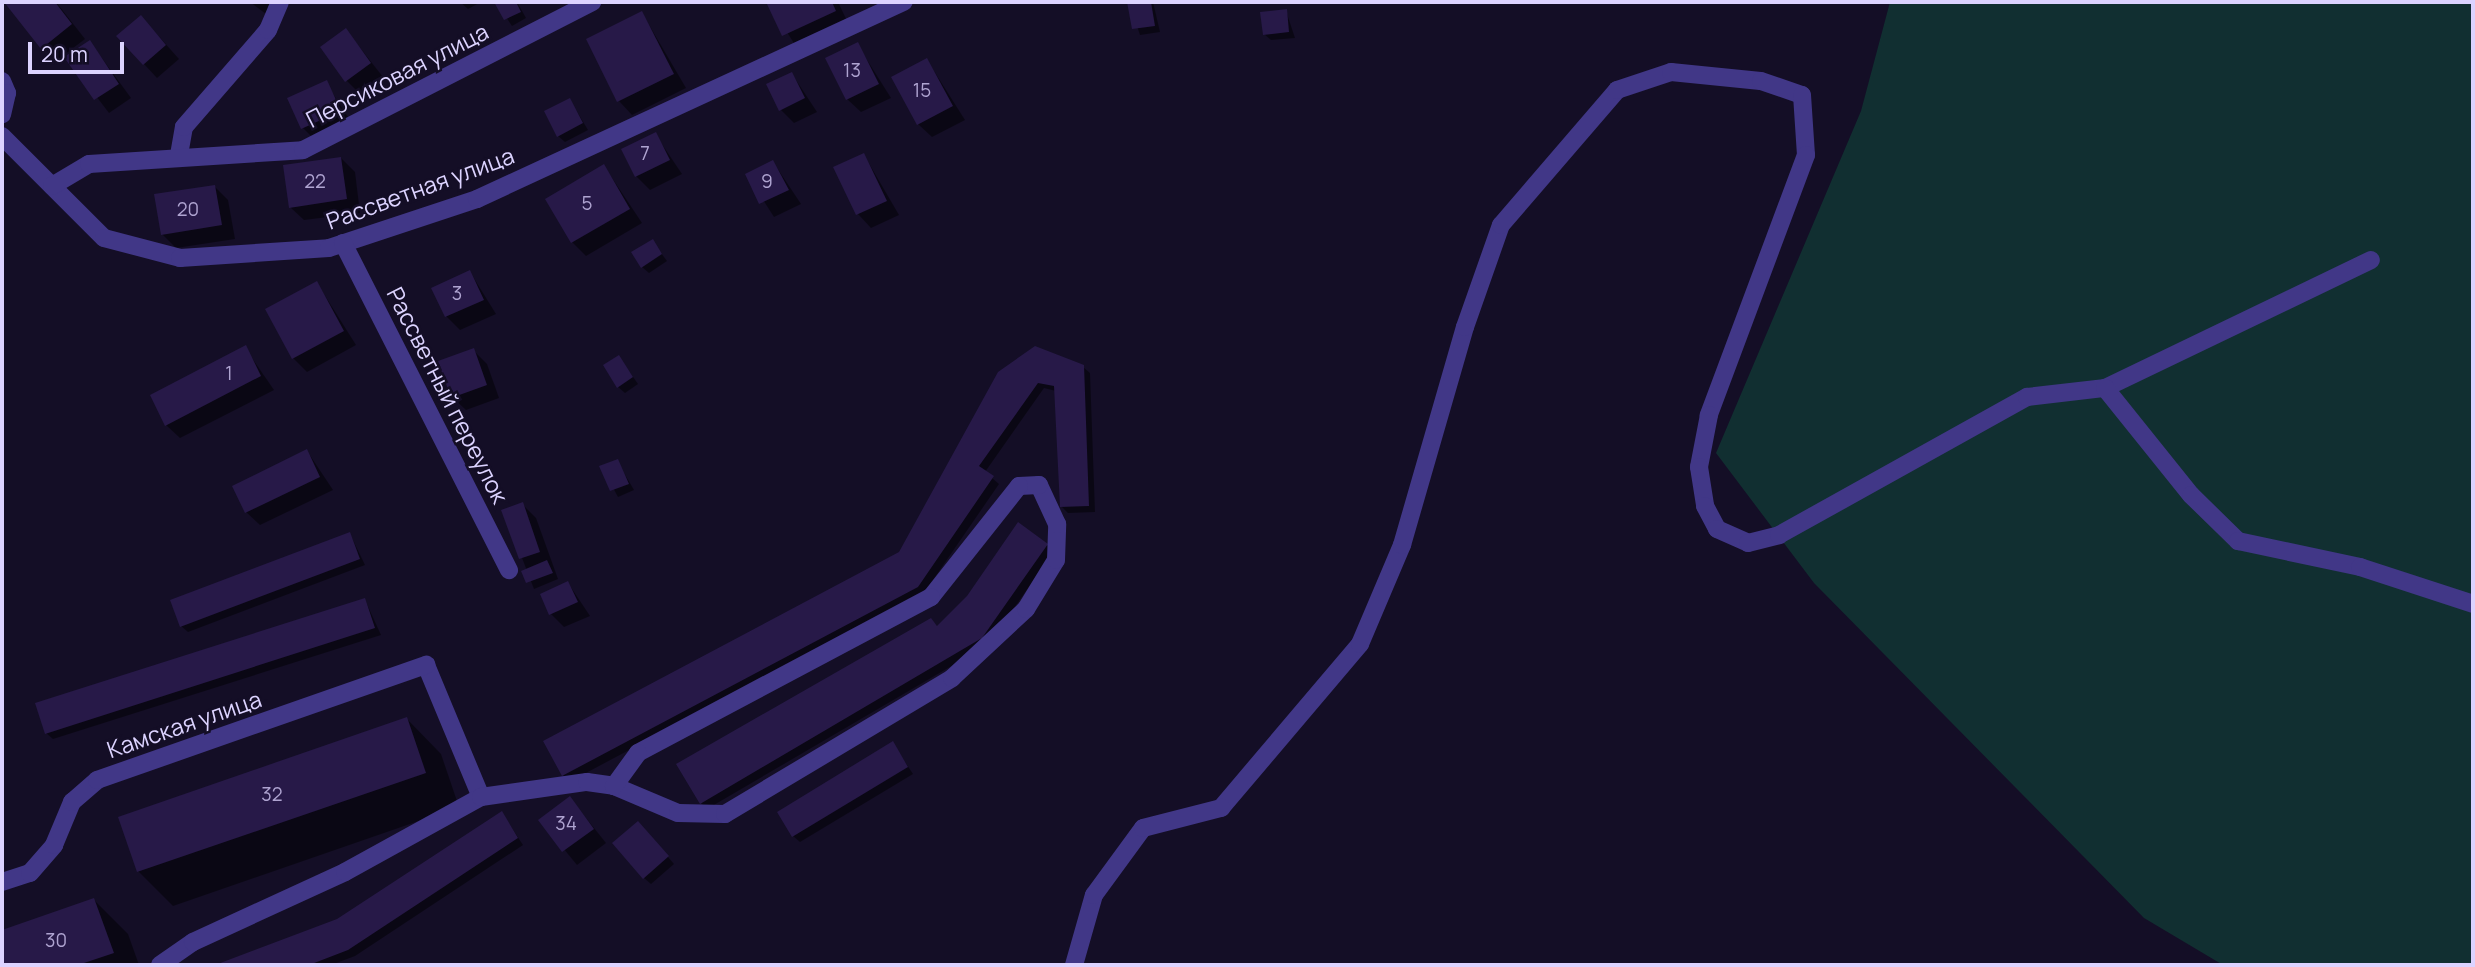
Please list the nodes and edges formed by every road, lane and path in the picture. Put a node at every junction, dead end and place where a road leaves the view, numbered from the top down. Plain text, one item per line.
1 (280, 2) edge
2 (592, 2) edge
3 (904, 2) edge
4 (2, 81) edge
5 (2, 114) edge
6 (2, 136) edge
7 (179, 155) junction
8 (52, 186) junction
9 (343, 243) junction
10 (2371, 260) dead end
11 (2105, 388) junction
12 (509, 570) dead end
13 (2473, 604) edge
14 (614, 786) junction
15 (481, 797) junction
16 (2, 882) edge
17 (160, 965) edge
18 (1074, 965) edge

1 - 7 street
2 - 7 street, Персиковая улица
3 - 9 street, Рассветная улица
4 - 5 street
6 - 8 street, Рассветная улица
7 - 8 street, Персиковая улица
8 - 9 street, Рассветная улица
9 - 12 street, Рассветный переулок
10 - 11 street
11 - 13 street
11 - 18 street
14 - 14 street
14 - 15 street
15 - 16 street, Камская улица
15 - 17 street

